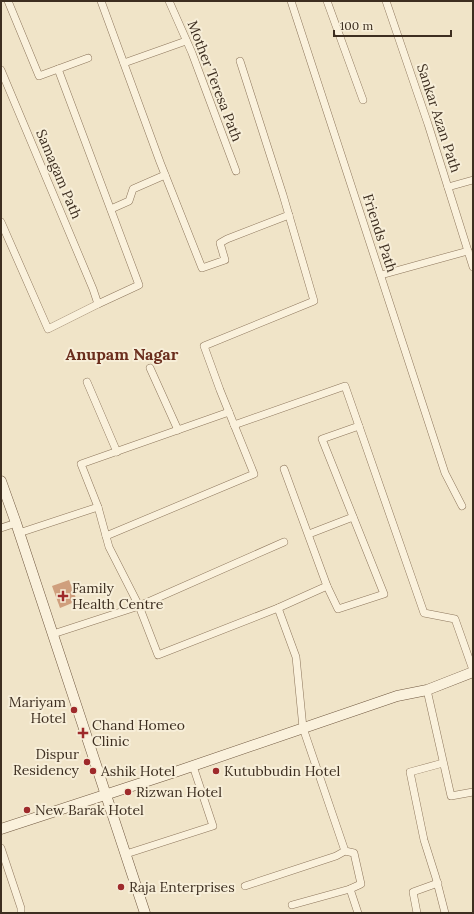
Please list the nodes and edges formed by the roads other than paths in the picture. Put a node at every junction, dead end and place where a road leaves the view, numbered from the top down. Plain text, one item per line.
1 (8, 1) edge
2 (101, 1) edge
3 (168, 1) edge
4 (291, 1) edge
5 (327, 1) edge
6 (386, 1) edge
7 (186, 41) junction
8 (88, 58) dead end
9 (240, 61) dead end
10 (124, 63) junction
11 (58, 69) junction
12 (1, 70) edge
13 (363, 100) dead end
14 (236, 171) dead end
15 (165, 175) junction
16 (473, 180) edge
17 (448, 187) junction
18 (111, 209) junction
19 (289, 215) junction
20 (1, 222) edge
21 (468, 251) junction
22 (473, 267) edge
23 (381, 275) junction
24 (98, 304) junction
25 (150, 368) dead end
26 (87, 382) dead end
27 (229, 412) junction
28 (234, 425) junction
29 (359, 426) junction
30 (178, 430) junction
31 (117, 452) junction
32 (284, 469) dead end
33 (1, 481) edge
34 (462, 506) dead end
35 (98, 507) junction
36 (353, 517) junction
37 (16, 523) junction
38 (1, 528) edge
39 (20, 533) junction
40 (309, 534) junction
41 (106, 536) junction
42 (284, 542) dead end
43 (327, 586) junction
44 (139, 606) junction
45 (278, 608) junction
46 (53, 634) junction
47 (473, 671) edge
48 (427, 690) junction
49 (303, 728) junction
50 (443, 763) junction
51 (193, 766) junction
52 (473, 792) edge
53 (106, 795) junction
54 (1, 829) edge
55 (1, 848) edge
56 (345, 851) junction
57 (126, 854) junction
58 (438, 883) junction
59 (245, 886) dead end
60 (350, 889) junction
61 (292, 904) dead end
62 (21, 913) edge
63 (145, 913) edge
64 (358, 913) edge
65 (417, 913) edge
66 (445, 913) edge

1 - 11 street
2 - 10 street
3 - 7 street, Mother Teresa Path
4 - 23 street, Friends Path
5 - 13 street
6 - 17 street, Sankar Azan Path
7 - 10 street
7 - 14 street, Mother Teresa Path
8 - 11 street
9 - 19 street
10 - 15 street
11 - 18 street
12 - 24 street, Samagam Path
15 - 18 street
15 - 19 street
16 - 17 street
17 - 21 street, Sankar Azan Path
18 - 24 street
19 - 27 street
20 - 24 street
21 - 22 street, Sankar Azan Path
21 - 23 street
23 - 34 street, Friends Path
25 - 30 street
26 - 31 street
27 - 28 street
27 - 30 street
28 - 29 street
28 - 41 street
29 - 36 street
29 - 47 street
30 - 31 street
31 - 35 street
32 - 40 street
33 - 37 street
35 - 39 street
35 - 41 street
36 - 40 street
36 - 43 street
37 - 38 street
37 - 39 street
39 - 46 street
40 - 43 street
41 - 44 street
42 - 44 street
43 - 45 street
44 - 45 street
44 - 46 street
45 - 49 street
46 - 53 street
47 - 48 street
48 - 49 street
48 - 50 street
49 - 51 street
49 - 56 street
50 - 52 street
50 - 58 street
51 - 53 street
51 - 57 street
53 - 54 street
53 - 57 street
55 - 62 street
56 - 59 street
56 - 60 street
57 - 63 street
58 - 65 street
58 - 66 street
60 - 61 street
60 - 64 street

